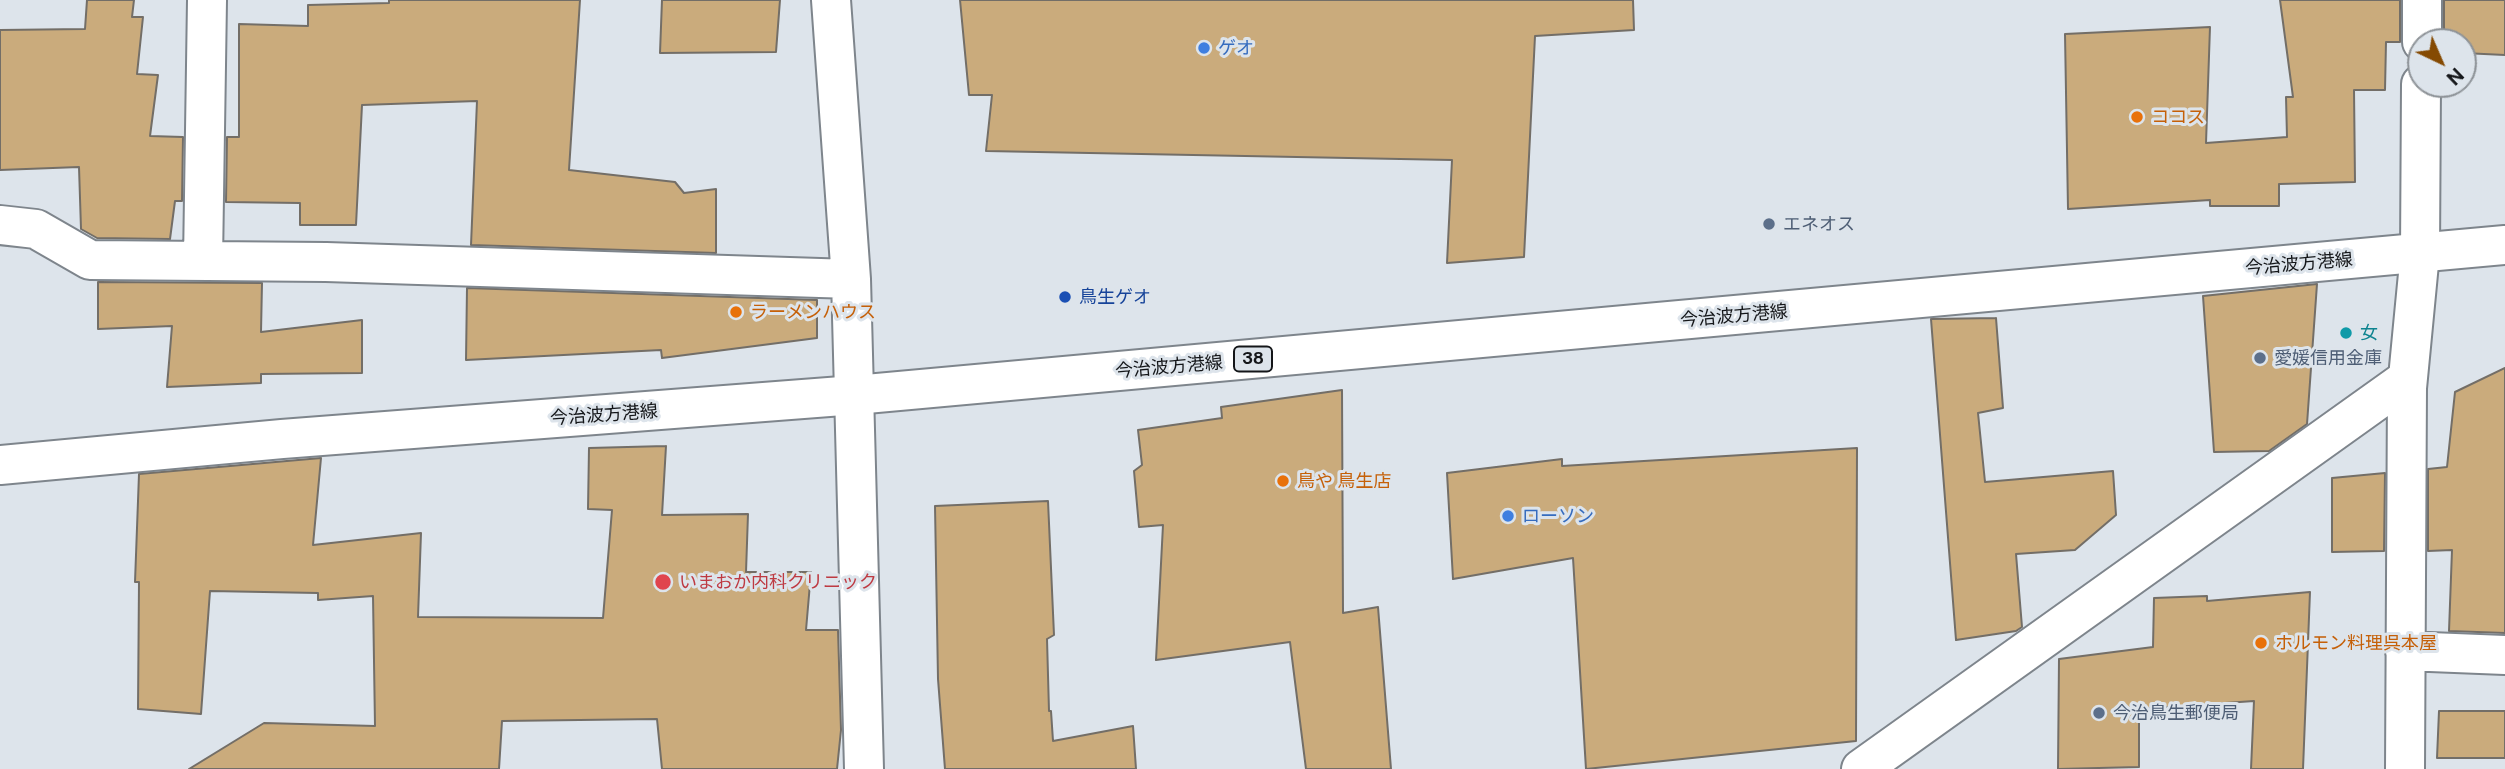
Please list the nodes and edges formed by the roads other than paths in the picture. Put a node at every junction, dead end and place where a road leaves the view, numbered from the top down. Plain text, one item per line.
1 (207, 0) edge
2 (831, 0) edge
3 (2422, 0) edge
4 (2422, 28) edge
5 (2421, 98) edge
6 (0, 225) edge
7 (2505, 246) edge
8 (2420, 253) junction
9 (202, 261) junction
10 (851, 279) junction
11 (2407, 379) junction
12 (855, 395) junction
13 (0, 465) edge
14 (2406, 651) junction
15 (2505, 654) edge
16 (1866, 767) edge
17 (864, 769) edge
18 (2404, 769) edge

1 - 9 street
2 - 10 street
3 - 4 street
5 - 8 street
6 - 9 street
7 - 8 street, 今治波方港線 / 38
8 - 11 street
8 - 12 street, 今治波方港線 / 38
9 - 10 street
10 - 12 street
11 - 14 street
11 - 16 street
12 - 13 street, 今治波方港線 / 38
12 - 17 street
14 - 15 street
14 - 18 street

